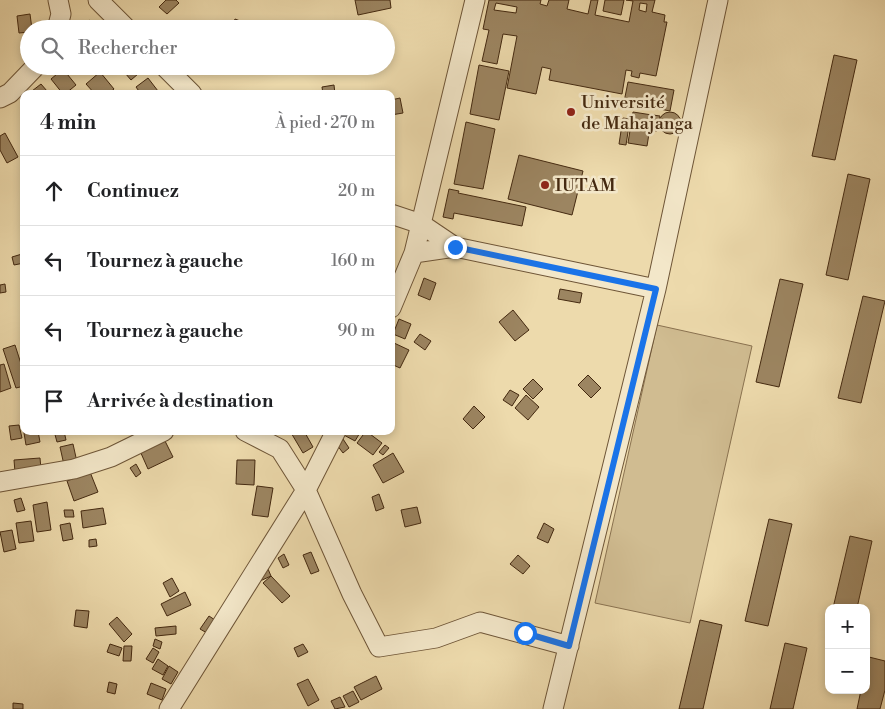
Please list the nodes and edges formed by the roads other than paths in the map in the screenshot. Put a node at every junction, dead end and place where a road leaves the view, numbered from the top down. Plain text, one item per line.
1 (58, 0) edge
2 (98, 0) edge
3 (475, 0) edge
4 (718, 0) edge
5 (60, 20) edge
6 (118, 20) edge
7 (27, 75) edge
8 (173, 75) edge
9 (188, 90) edge
10 (0, 98) edge
11 (395, 215) edge
12 (421, 224) junction
13 (455, 247) junction
14 (414, 253) junction
15 (656, 289) junction
16 (395, 298) edge
17 (156, 435) edge
18 (261, 435) edge
19 (334, 435) edge
20 (280, 440) edge
21 (0, 482) edge
22 (306, 490) junction
23 (569, 646) junction
24 (169, 709) edge
25 (553, 709) edge

1 - 5 street
2 - 6 street
3 - 12 street
4 - 15 street
7 - 10 street
8 - 9 street
11 - 12 street
12 - 13 street
12 - 14 street
13 - 14 street
13 - 15 street
14 - 16 street
15 - 23 street
17 - 21 street
18 - 20 street
19 - 22 street
20 - 22 street
22 - 23 street
22 - 24 street
23 - 25 street

